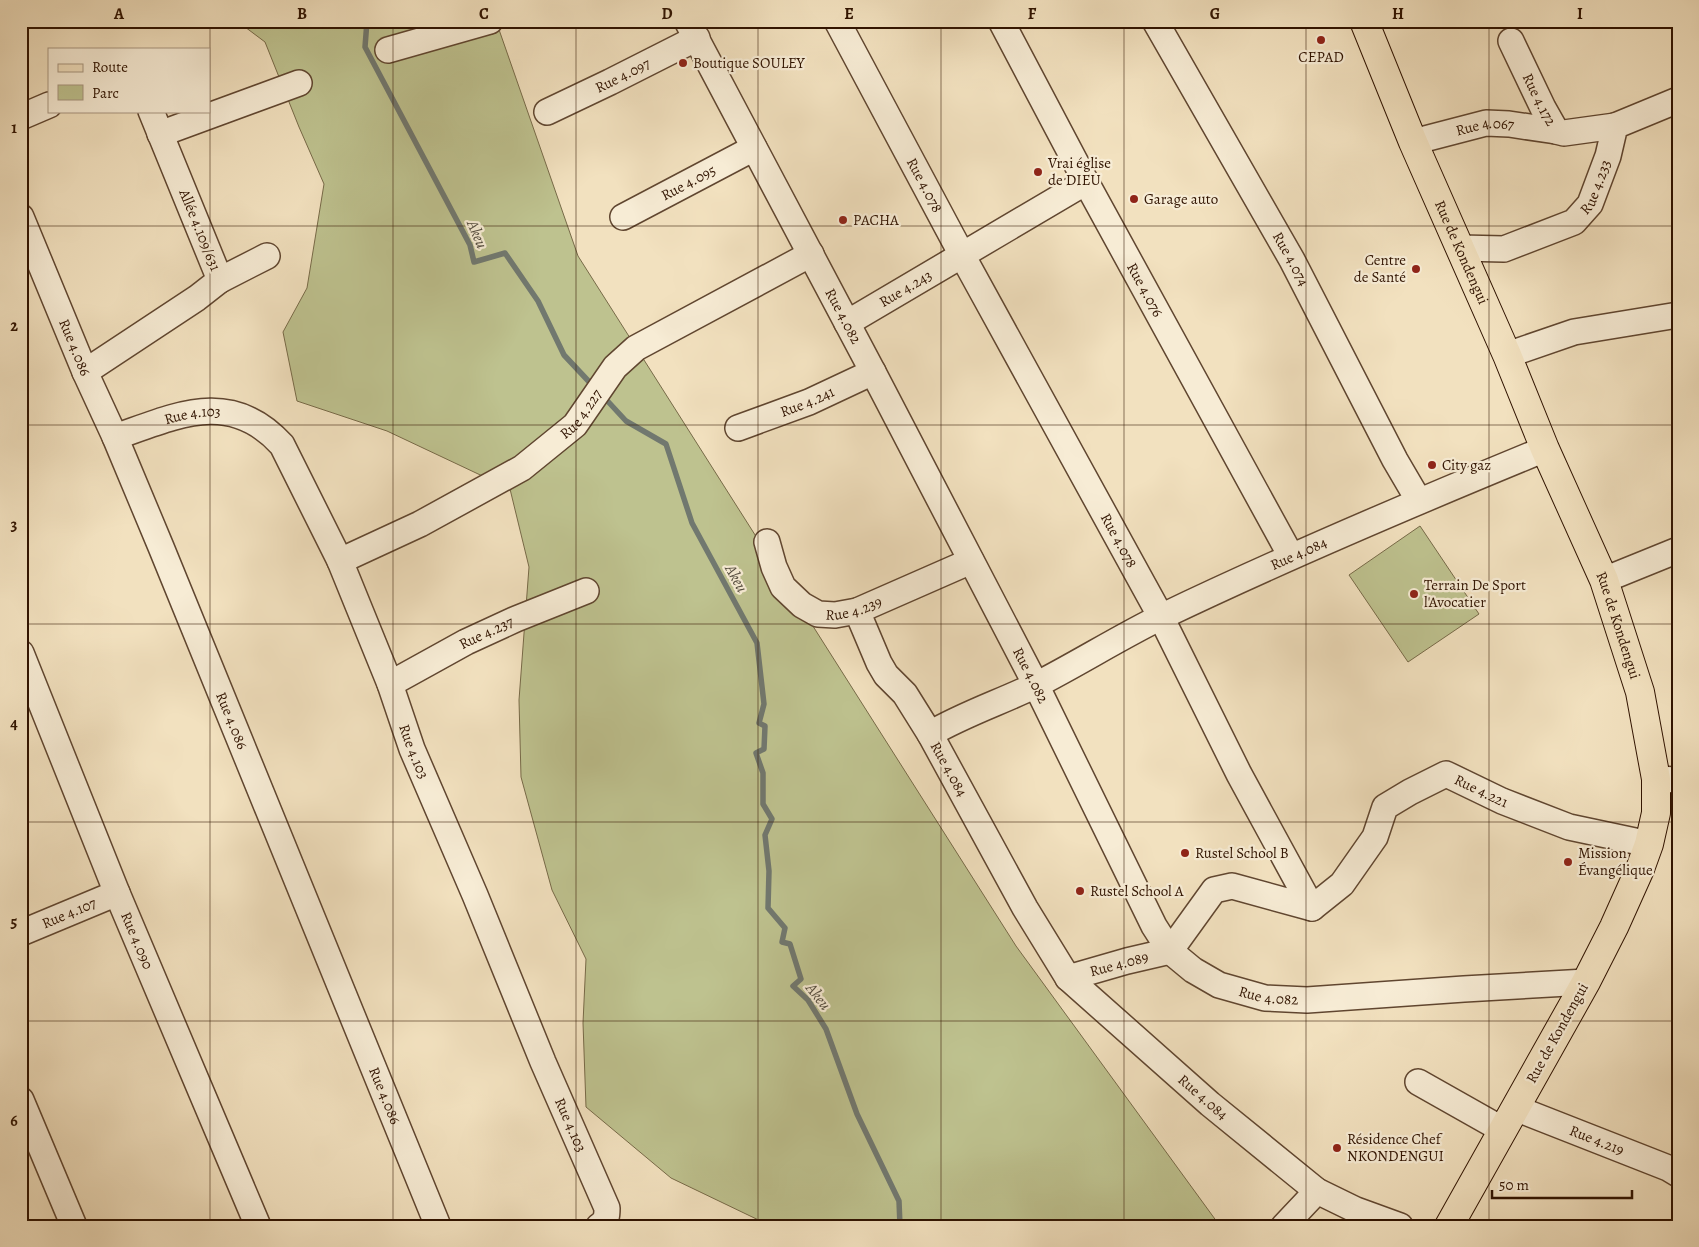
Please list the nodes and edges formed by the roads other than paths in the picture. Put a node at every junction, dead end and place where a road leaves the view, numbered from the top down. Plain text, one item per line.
1 (490, 21) edge
2 (837, 21) edge
3 (1001, 21) edge
4 (1155, 21) edge
5 (1364, 21) edge
6 (692, 30) edge
7 (1511, 41) dead end
8 (388, 50) dead end
9 (299, 83) dead end
10 (1678, 100) edge
11 (48, 105) edge
12 (151, 112) edge
13 (547, 112) dead end
14 (21, 117) edge
15 (1615, 126) junction
16 (1556, 130) junction
17 (160, 134) junction
18 (1413, 142) junction
19 (754, 148) junction
20 (1086, 182) junction
21 (21, 217) edge
22 (623, 217) dead end
23 (1460, 248) junction
24 (811, 254) junction
25 (962, 255) junction
26 (267, 256) dead end
27 (220, 280) junction
28 (1678, 315) edge
29 (848, 323) junction
30 (1507, 355) junction
31 (85, 372) junction
32 (873, 372) junction
33 (738, 428) dead end
34 (115, 437) junction
35 (1545, 450) junction
36 (1419, 501) junction
37 (768, 542) dead end
38 (1678, 550) edge
39 (1292, 556) junction
40 (340, 561) junction
41 (971, 561) junction
42 (1604, 580) junction
43 (586, 591) dead end
44 (857, 611) junction
45 (1161, 617) junction
46 (21, 653) edge
47 (390, 684) junction
48 (1036, 684) junction
49 (930, 734) junction
50 (1667, 779) edge
51 (1649, 844) junction
52 (117, 892) junction
53 (1312, 908) junction
54 (21, 933) edge
55 (1170, 951) junction
56 (1068, 978) junction
57 (1586, 982) junction
58 (1418, 1082) dead end
59 (21, 1100) edge
60 (1509, 1119) junction
61 (1678, 1174) edge
62 (1317, 1191) junction
63 (608, 1223) edge
64 (74, 1226) edge
65 (258, 1226) edge
66 (438, 1226) edge
67 (1284, 1226) edge
68 (1400, 1226) edge
69 (1449, 1226) edge

1 - 8 street
2 - 25 street, Rue 4.078
3 - 20 street, Rue 4.076
4 - 36 street, Rue 4.074
5 - 18 main road, Rue de Kondengui
6 - 13 street, Rue 4.097
6 - 19 street, Rue 4.082
7 - 16 street, Rue 4.172
9 - 17 street
10 - 15 street
11 - 14 street
12 - 17 street, Allée 4.109/631
15 - 16 street, Rue 4.172
15 - 23 street, Rue 4.233
16 - 18 street, Rue 4.067
17 - 27 street, Allée 4.109/631
18 - 23 main road, Rue de Kondengui
19 - 22 street, Rue 4.095
19 - 24 street, Rue 4.082
20 - 25 street, Rue 4.243
20 - 39 street, Rue 4.076
21 - 31 street, Rue 4.086
23 - 30 main road, Rue de Kondengui
24 - 29 street, Rue 4.082
24 - 40 street, Rue 4.227
25 - 29 street, Rue 4.243
25 - 45 street, Rue 4.078
26 - 27 street
27 - 31 street, Allée 4.109/631
28 - 30 street
29 - 32 street, Rue 4.082
30 - 35 main road, Rue de Kondengui
31 - 34 street, Rue 4.086
32 - 33 street, Rue 4.241
32 - 41 street, Rue 4.082
34 - 40 street, Rue 4.103
34 - 66 street, Rue 4.086
35 - 36 street, Rue 4.084
35 - 42 main road, Rue de Kondengui
36 - 39 street, Rue 4.084
37 - 44 street, Rue 4.239
38 - 42 street
39 - 45 street, Rue 4.084
40 - 47 street, Rue 4.103
41 - 44 street, Rue 4.239
41 - 48 street, Rue 4.082
42 - 50 main road, Rue de Kondengui
43 - 47 street, Rue 4.237
44 - 49 street
45 - 48 street, Rue 4.084
45 - 53 street, Rue 4.078
46 - 52 street, Rue 4.090
47 - 63 street, Rue 4.103
48 - 49 street, Rue 4.084
48 - 55 street, Rue 4.082
49 - 56 street, Rue 4.084
50 - 51 main road, Rue de Kondengui
51 - 53 street, Rue 4.221
51 - 57 main road, Rue de Kondengui
52 - 54 street, Rue 4.107
52 - 65 street, Rue 4.090
53 - 55 street
55 - 56 street, Rue 4.089
55 - 57 street, Rue 4.082
56 - 62 street, Rue 4.084
57 - 60 main road, Rue de Kondengui
58 - 60 street, Rue 4.219
59 - 64 street
60 - 61 street, Rue 4.219
60 - 69 main road, Rue de Kondengui
62 - 67 street
62 - 68 street, Rue 4.084

